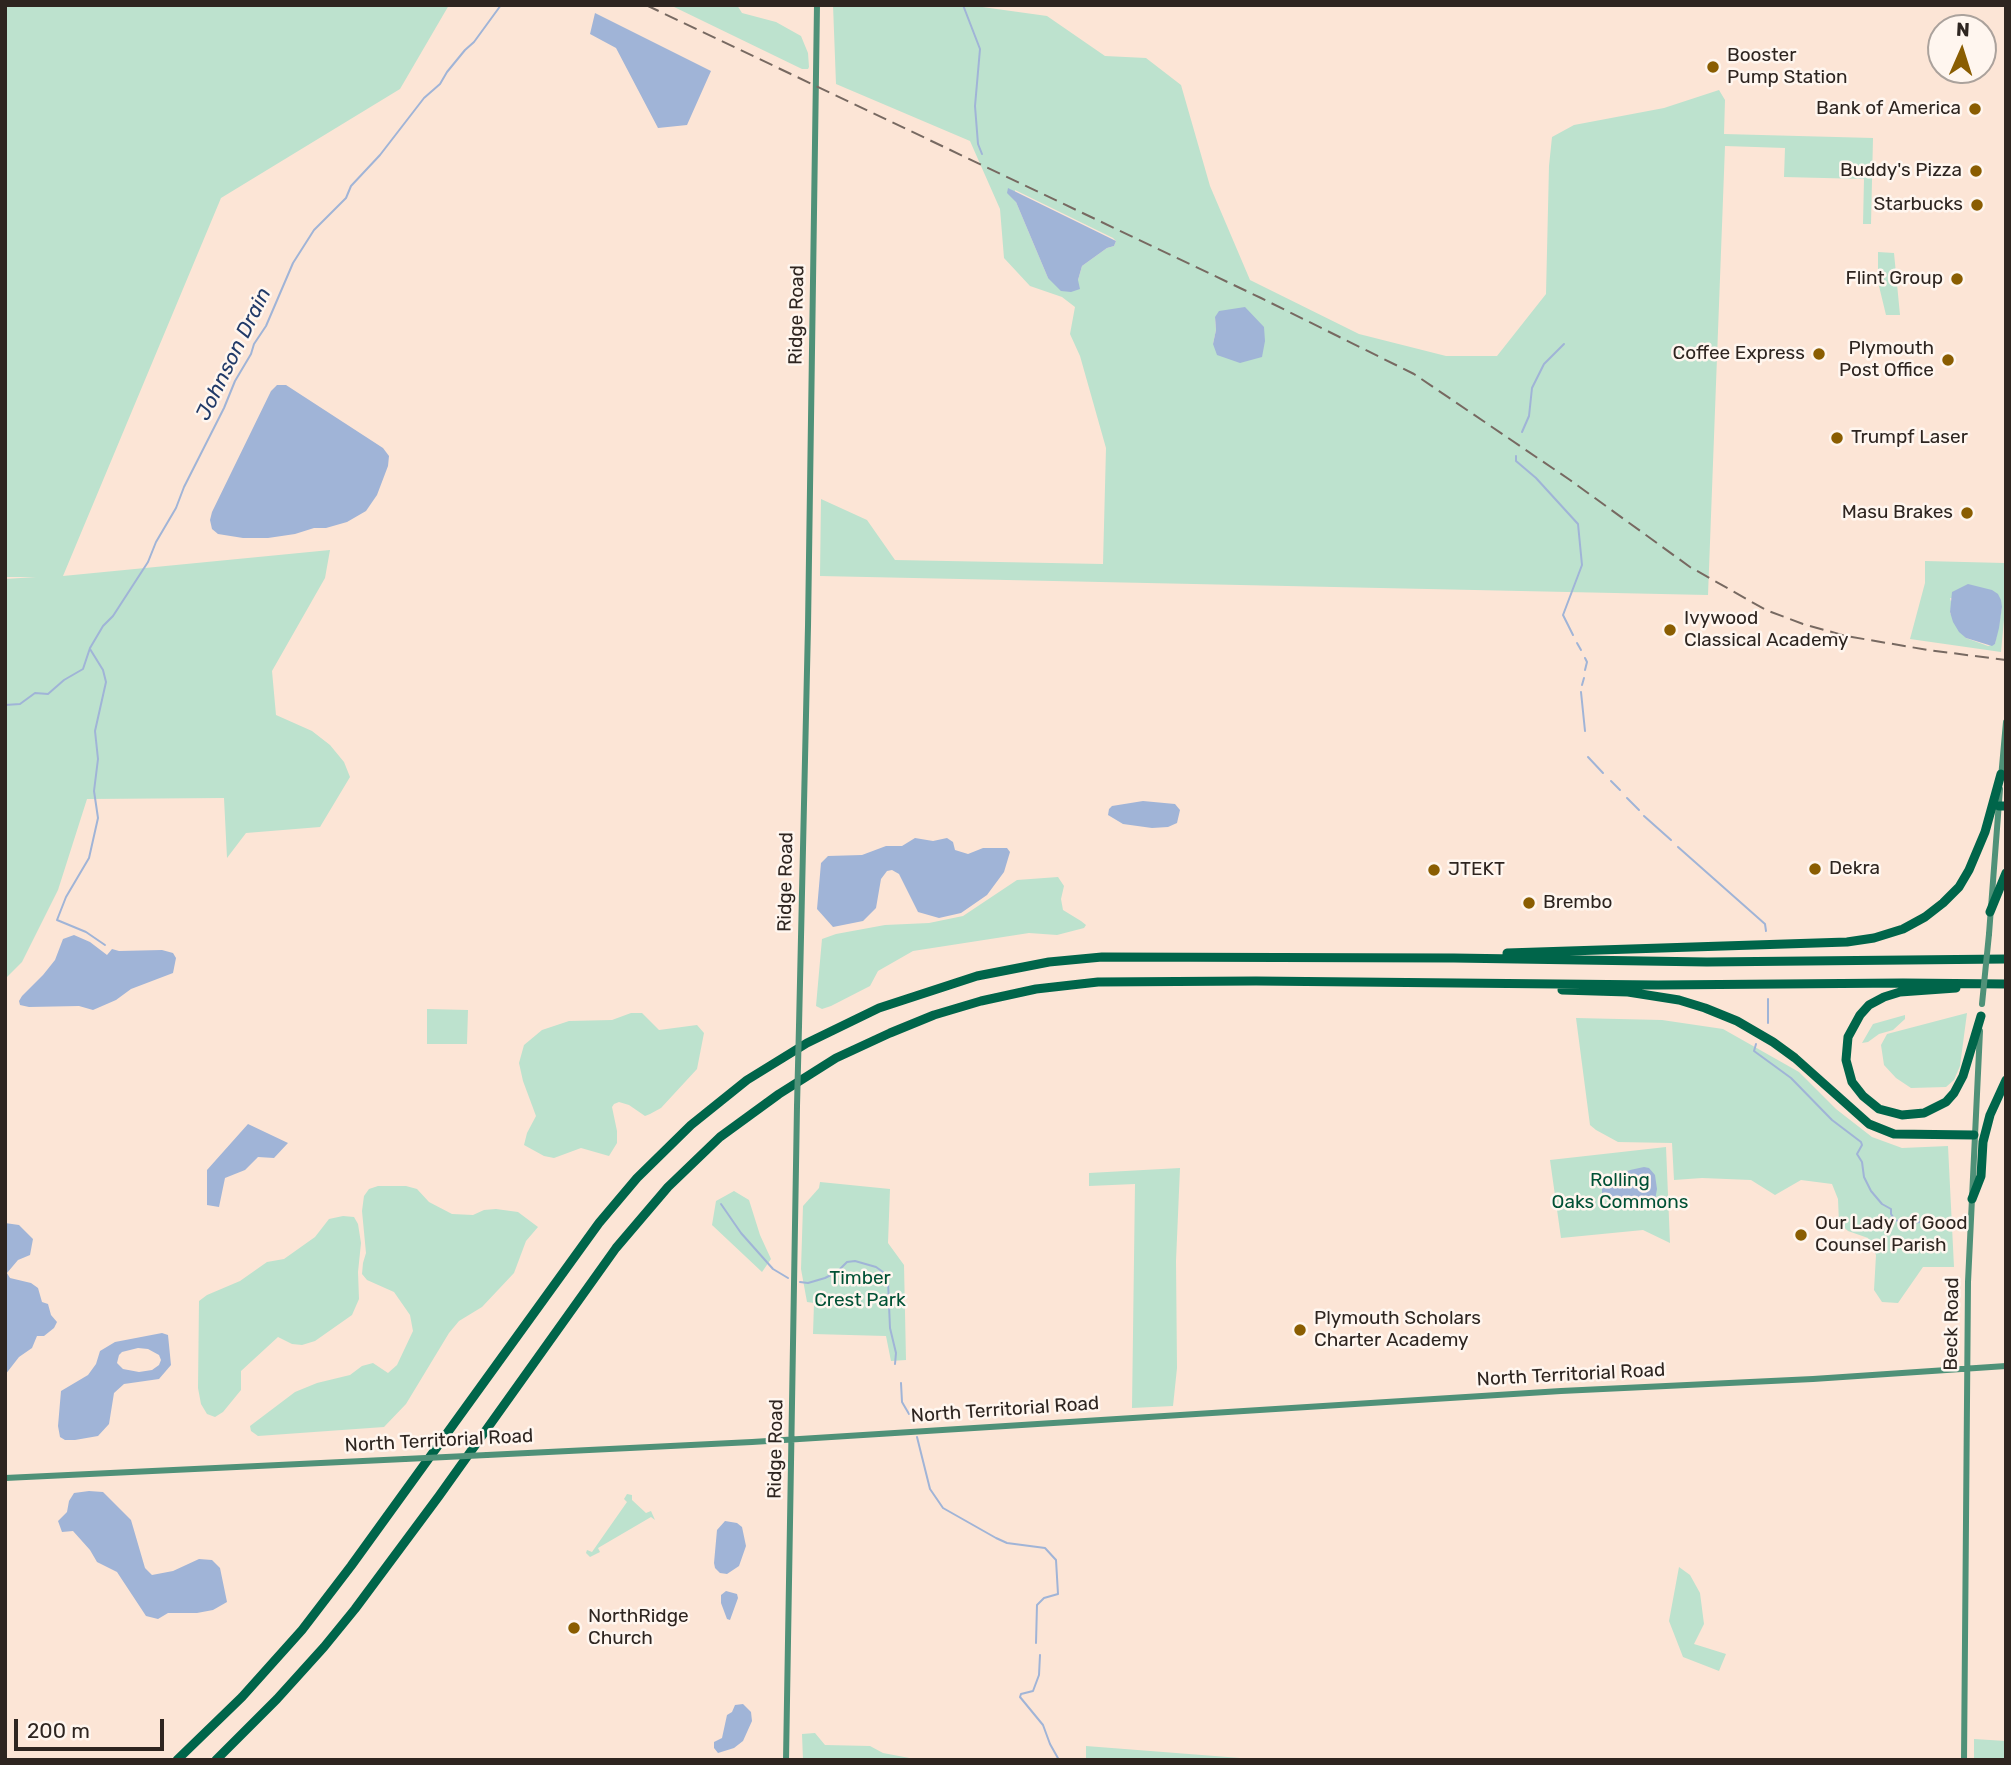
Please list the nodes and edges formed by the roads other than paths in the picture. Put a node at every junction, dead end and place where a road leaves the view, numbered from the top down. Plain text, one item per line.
1 (817, 5) edge
2 (2006, 722) edge
3 (2001, 774) junction
4 (2002, 806) edge
5 (2006, 873) edge
6 (1990, 912) junction
7 (2006, 957) edge
8 (1454, 958) junction
9 (1480, 983) junction
10 (2003, 984) edge
11 (1981, 1016) junction
12 (2006, 1080) edge
13 (1974, 1135) junction
14 (1972, 1199) junction
15 (2006, 1366) edge
16 (1967, 1367) junction
17 (792, 1439) junction
18 (5, 1478) edge
19 (177, 1760) edge
20 (216, 1760) edge
21 (786, 1760) edge
22 (1964, 1760) edge

1 - 17 main road, Ridge Road, bridge
2 - 3 main road, Beck Road
3 - 4 main road, Beck Road
3 - 8 highway
4 - 6 main road, Beck Road
5 - 6 highway
6 - 11 main road, Beck Road, bridge
7 - 8 highway
8 - 19 highway
9 - 10 highway
9 - 13 highway
9 - 20 highway
10 - 11 highway
11 - 13 main road, Beck Road
12 - 14 highway
13 - 14 main road, Beck Road
14 - 16 main road, Beck Road
15 - 16 main road, North Territorial Road
16 - 17 main road, North Territorial Road
16 - 22 main road, Beck Road
17 - 18 main road, North Territorial Road, bridge
17 - 21 main road, Ridge Road

